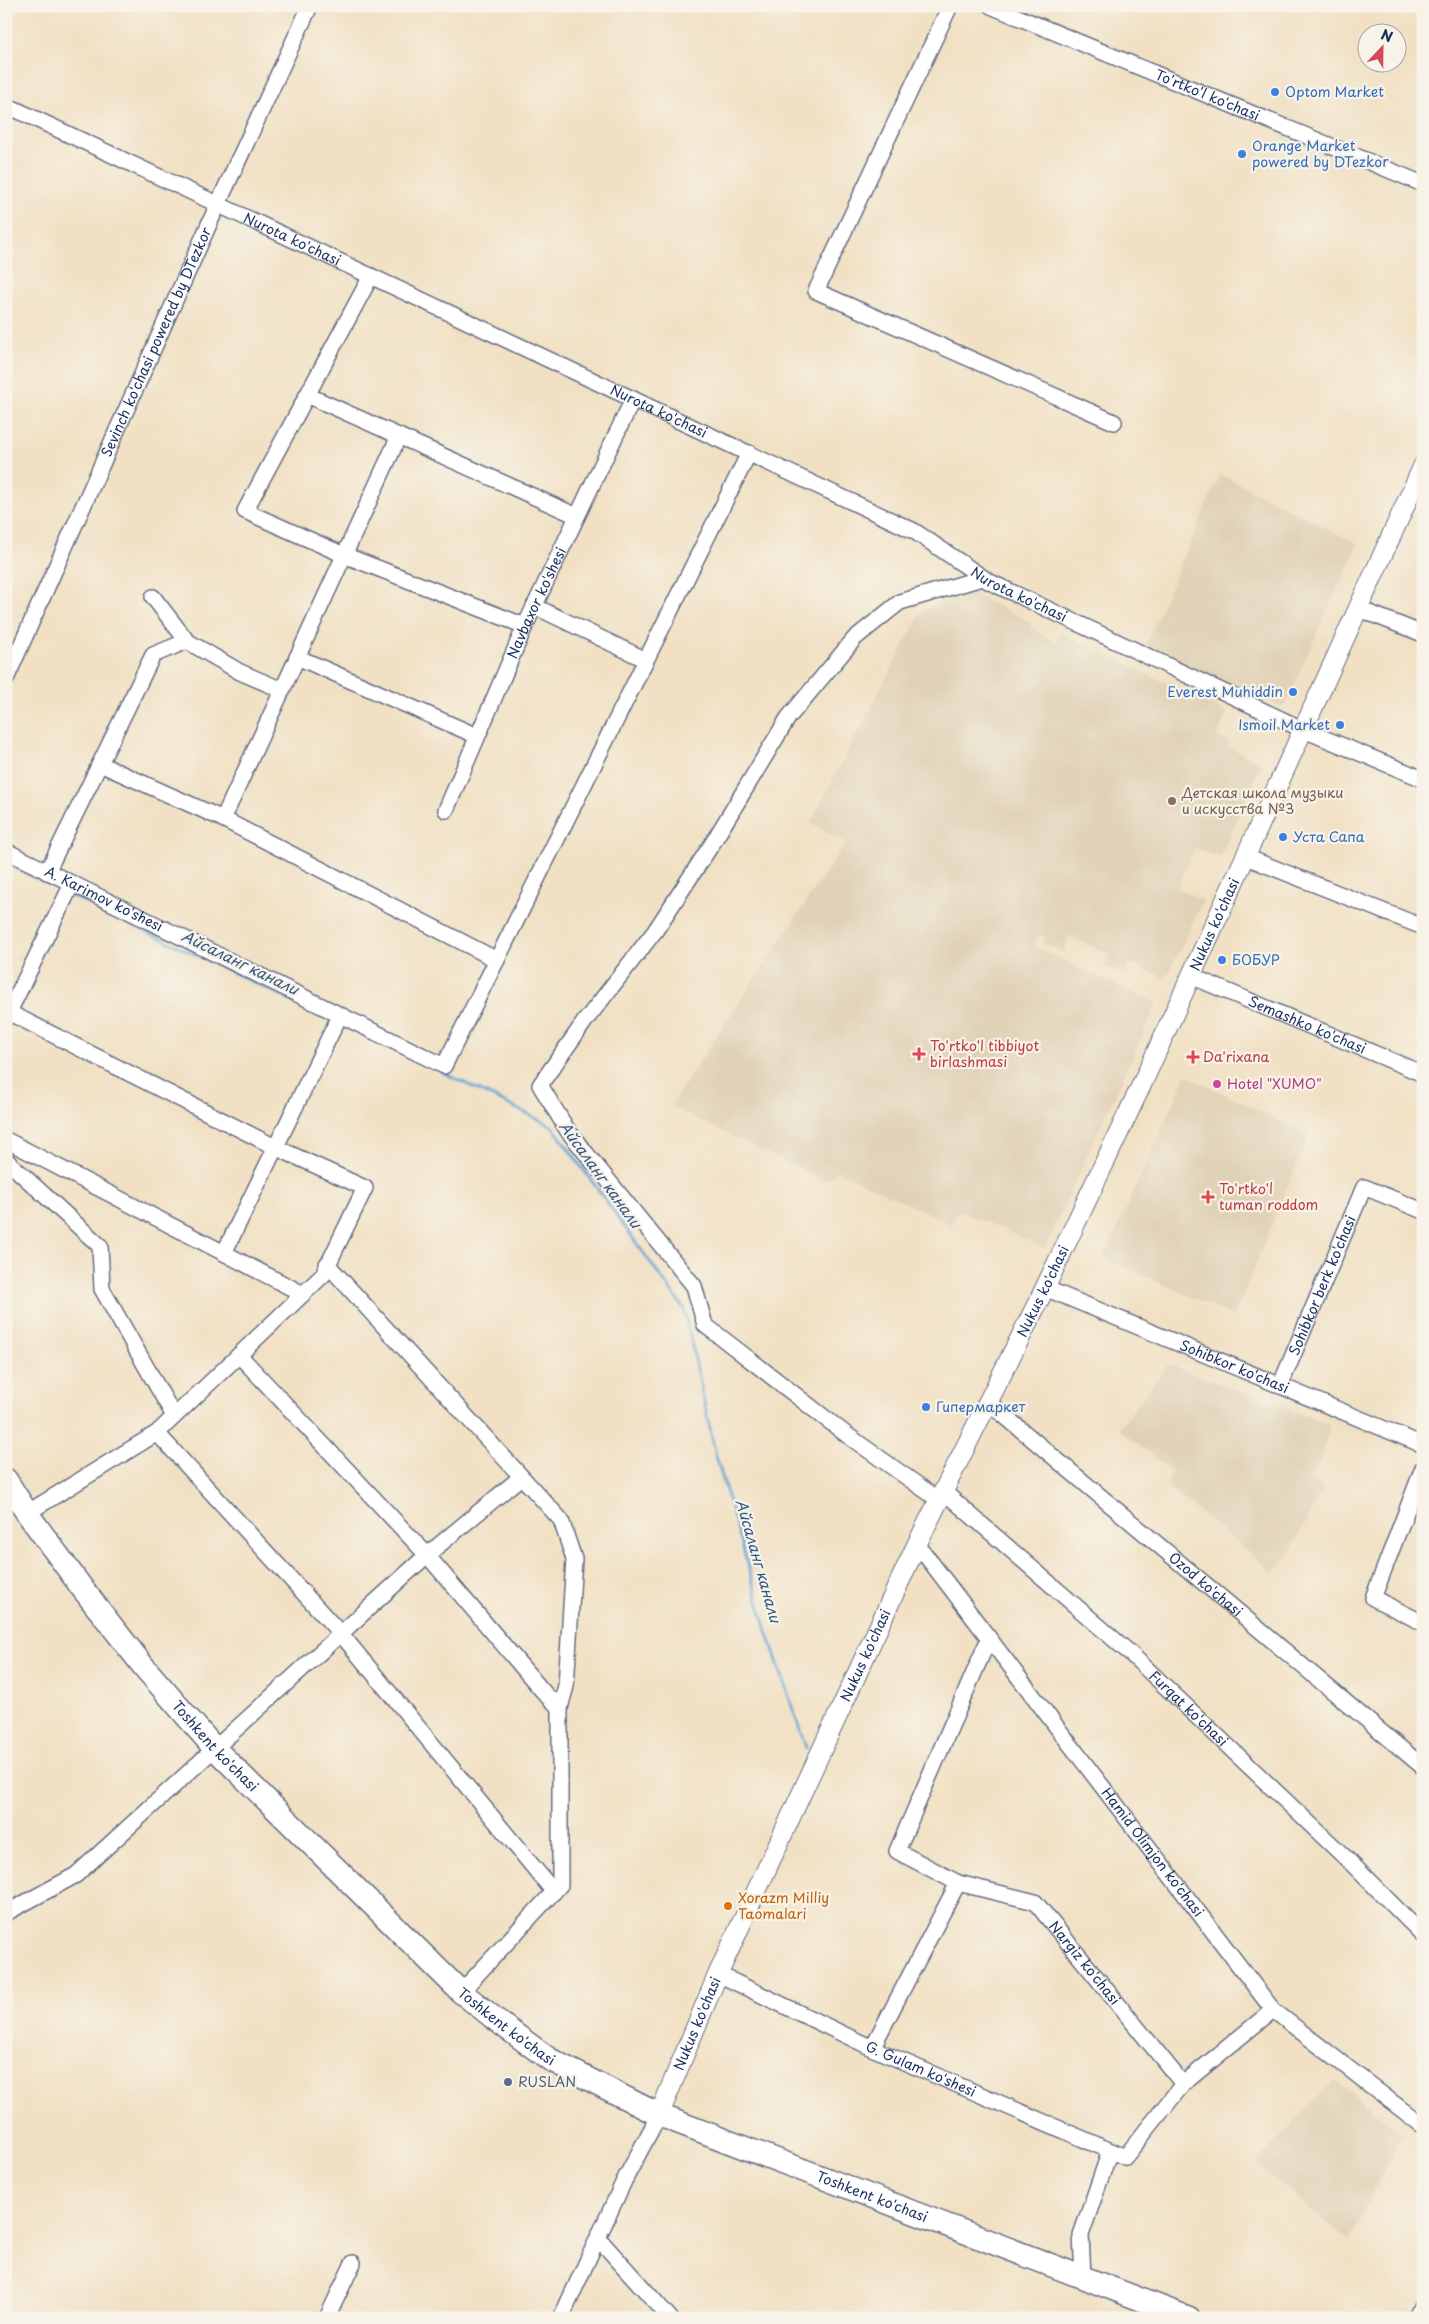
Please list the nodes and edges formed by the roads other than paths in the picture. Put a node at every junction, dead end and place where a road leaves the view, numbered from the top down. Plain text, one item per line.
1 (310, 6) edge
2 (950, 6) edge
3 (991, 6) edge
4 (6, 105) edge
5 (1423, 184) edge
6 (218, 204) junction
7 (371, 276) junction
8 (307, 395) junction
9 (633, 399) junction
10 (1114, 422) dead end
11 (398, 436) junction
12 (749, 453) junction
13 (1421, 476) edge
14 (577, 516) junction
15 (344, 555) junction
16 (982, 578) junction
17 (153, 597) dead end
18 (534, 606) junction
19 (1359, 609) junction
20 (525, 626) junction
21 (1423, 634) edge
22 (187, 641) junction
23 (297, 657) junction
24 (646, 660) junction
25 (6, 679) edge
26 (282, 690) junction
27 (1304, 730) junction
28 (477, 736) junction
29 (100, 764) junction
30 (1423, 779) edge
31 (446, 810) dead end
32 (223, 819) junction
33 (6, 851) edge
34 (1246, 857) junction
35 (47, 872) junction
36 (72, 884) junction
37 (1423, 928) edge
38 (497, 960) junction
39 (1191, 976) junction
40 (7, 1014) edge
41 (340, 1015) junction
42 (1423, 1074) edge
43 (6, 1140) edge
44 (275, 1147) junction
45 (6, 1160) edge
46 (1423, 1211) edge
47 (224, 1253) junction
48 (328, 1264) junction
49 (1045, 1288) junction
50 (303, 1294) junction
51 (239, 1355) junction
52 (1280, 1386) junction
53 (988, 1402) junction
54 (174, 1416) junction
55 (157, 1433) junction
56 (1423, 1445) edge
57 (1423, 1468) edge
58 (521, 1477) junction
59 (6, 1480) edge
60 (941, 1495) junction
61 (27, 1513) junction
62 (917, 1544) junction
63 (427, 1555) junction
64 (1423, 1623) edge
65 (341, 1634) junction
66 (989, 1638) junction
67 (560, 1708) junction
68 (216, 1750) junction
69 (1423, 1767) edge
70 (958, 1883) junction
71 (554, 1892) junction
72 (6, 1913) edge
73 (1423, 1934) edge
74 (718, 1974) junction
75 (461, 1992) junction
76 (1273, 2010) junction
77 (872, 2048) junction
78 (1183, 2084) junction
79 (659, 2115) junction
80 (1423, 2126) edge
81 (1110, 2151) junction
82 (598, 2238) junction
83 (353, 2263) dead end
84 (1083, 2277) junction
85 (1423, 2302) edge
86 (327, 2318) edge
87 (561, 2318) edge
88 (670, 2318) edge
89 (1189, 2318) edge
90 (1416, 2318) edge

1 - 6 street, Sevinch ko'chasi powered by DTezkor
2 - 10 street
3 - 5 street, To'rtko'l ko'chasi
4 - 6 street, Nurota ko'chasi
6 - 7 street, Nurota ko'chasi
6 - 25 street, Sevinch ko'chasi powered by DTezkor
7 - 8 street
7 - 9 street, Nurota ko'chasi
8 - 11 street
8 - 15 street
9 - 12 street, Nurota ko'chasi
9 - 14 street, Navbaxor ko'shesi
11 - 14 street
11 - 15 street
12 - 16 street, Nurota ko'chasi
12 - 24 street
13 - 19 main road, Nukus ko'chasi
14 - 18 street, Navbaxor ko'shesi
15 - 20 street
15 - 23 street
16 - 27 street, Nurota ko'chasi
16 - 60 street, Furqat ko'chasi
17 - 22 street
18 - 20 street, Navbaxor ko'shesi
18 - 24 street
19 - 21 street
19 - 27 main road, Nukus ko'chasi
20 - 28 street, Navbaxor ko'shesi
22 - 26 street
22 - 29 street
23 - 26 street
23 - 28 street
24 - 38 street
26 - 32 street
27 - 30 street, Nurota ko'chasi
27 - 34 main road, Nukus ko'chasi
28 - 31 street, Navbaxor ko'shesi
29 - 32 street
29 - 35 street
32 - 38 street
33 - 35 street, A. Karimov ko'shesi
34 - 37 street
34 - 39 main road, Nukus ko'chasi
35 - 36 street, A. Karimov ko'shesi
36 - 40 street
36 - 41 street, A. Karimov ko'shesi
38 - 41 street, A. Karimov ko'shesi
39 - 42 street, Semashko ko'chasi
39 - 49 main road, Nukus ko'chasi
40 - 44 street
41 - 44 street
43 - 47 street
44 - 47 street
44 - 48 street
45 - 54 street
46 - 52 street, Sohibkor berk ko'chasi
47 - 50 street
48 - 50 street
48 - 58 street
49 - 52 street, Sohibkor ko'chasi
49 - 53 main road, Nukus ko'chasi
50 - 51 street
51 - 54 street
51 - 63 street
52 - 56 street, Sohibkor ko'chasi
53 - 60 main road, Nukus ko'chasi
53 - 69 street, Ozod ko'chasi
54 - 55 street
55 - 61 street
55 - 65 street
57 - 64 street
58 - 63 street
58 - 67 street
59 - 61 highway, Toshkent ko'chasi
60 - 62 main road, Nukus ko'chasi
60 - 73 street, Furqat ko'chasi
61 - 68 highway, Toshkent ko'chasi
62 - 66 street, Hamid Olimjon ko'chasi
62 - 74 main road, Nukus ko'chasi
63 - 65 street
63 - 67 street
65 - 68 street
65 - 71 street
66 - 70 street, Nargiz ko'chasi
66 - 76 street, Hamid Olimjon ko'chasi
67 - 71 street
68 - 72 street
68 - 75 highway, Toshkent ko'chasi
70 - 77 street
70 - 78 street, Nargiz ko'chasi
71 - 75 street
74 - 77 street, G. Gulam ko'shesi
74 - 79 main road, Nukus ko'chasi
75 - 79 highway, Toshkent ko'chasi
76 - 78 street
76 - 80 street, Hamid Olimjon ko'chasi
77 - 81 street, G. Gulam ko'shesi
78 - 81 street, G. Gulam ko'shesi
79 - 82 street
79 - 84 highway, Toshkent ko'chasi
81 - 84 street
82 - 87 street
82 - 88 street
83 - 86 street
84 - 89 highway, Toshkent ko'chasi
85 - 90 street

